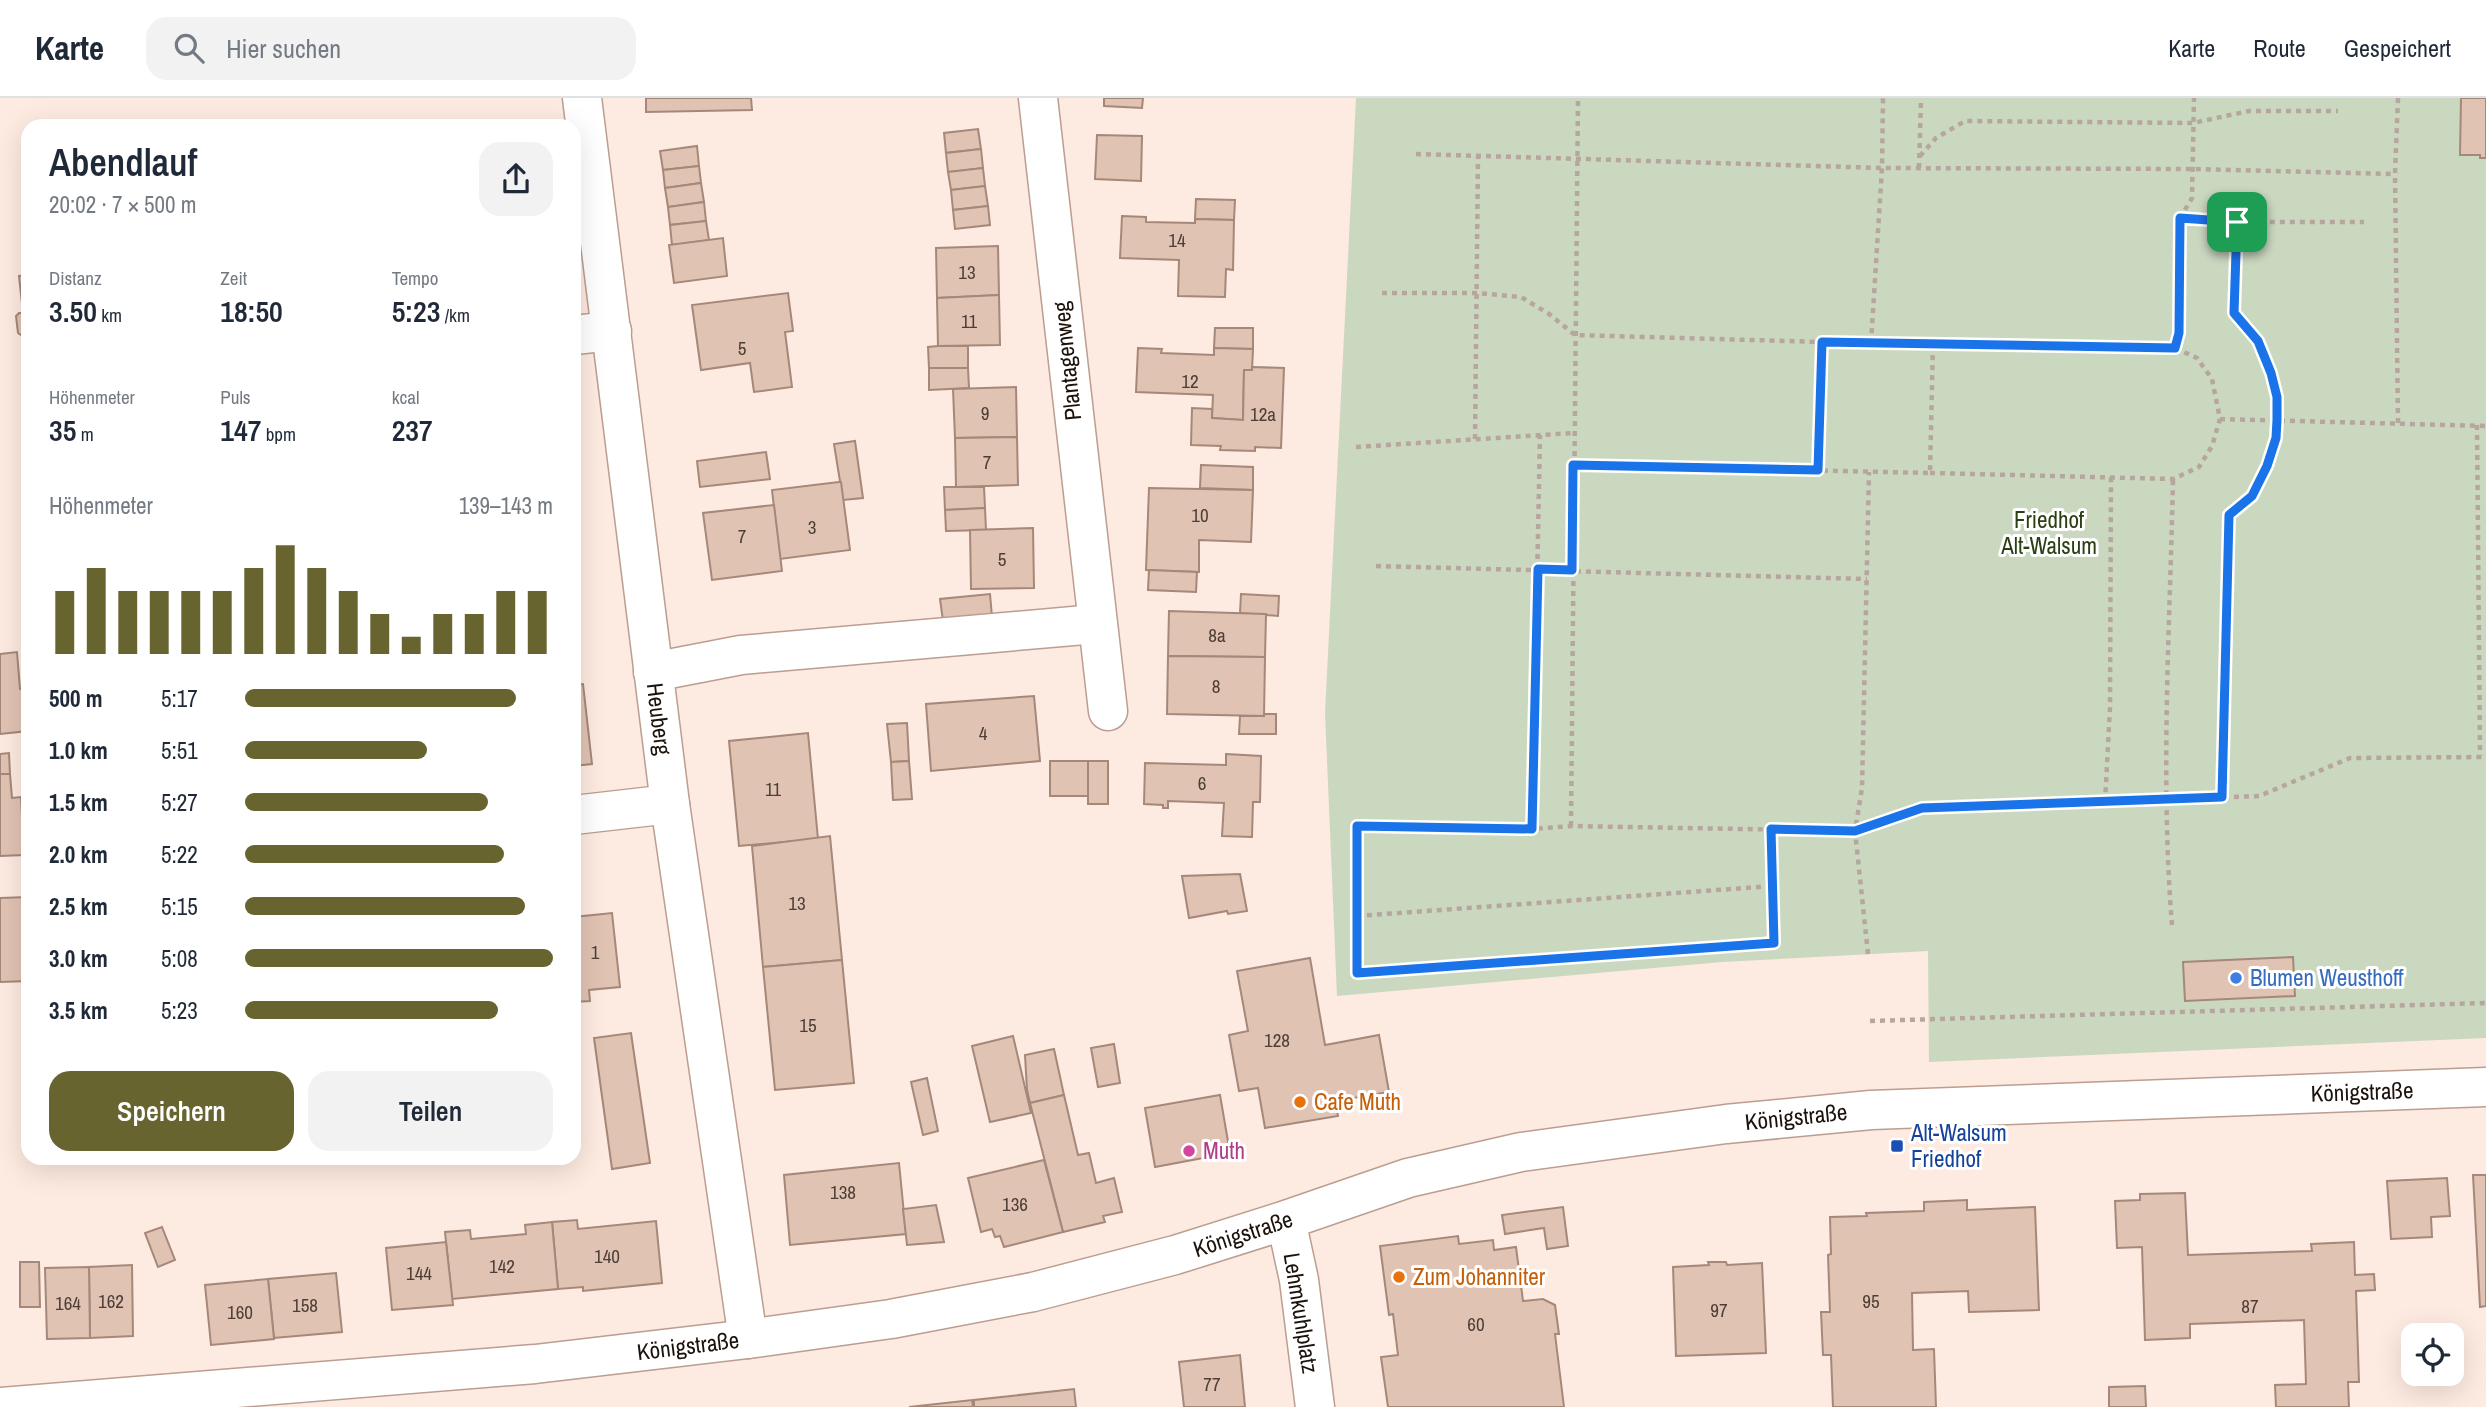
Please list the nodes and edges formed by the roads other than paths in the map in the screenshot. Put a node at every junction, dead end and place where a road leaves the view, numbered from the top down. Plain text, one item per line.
1 (582, 98) edge
2 (1038, 98) edge
3 (612, 331) junction
4 (581, 334) edge
5 (1096, 624) junction
6 (653, 672) junction
7 (1108, 711) dead end
8 (670, 804) junction
9 (581, 814) edge
10 (2486, 1087) edge
11 (1286, 1220) junction
12 (748, 1339) junction
13 (304, 1395) edge
14 (0, 1407) edge
15 (1315, 1407) edge

1 - 3 street, Heuberg
2 - 5 street, Plantagenweg
3 - 4 street
3 - 6 street, Heuberg
5 - 6 street
5 - 7 street, Plantagenweg
6 - 8 street, Heuberg
8 - 9 street
8 - 12 street, Heuberg
10 - 11 street, Königstraße
11 - 12 street, Königstraße
11 - 15 street, Lehmkuhlplatz
12 - 13 street, Königstraße
13 - 14 street, Königstraße

